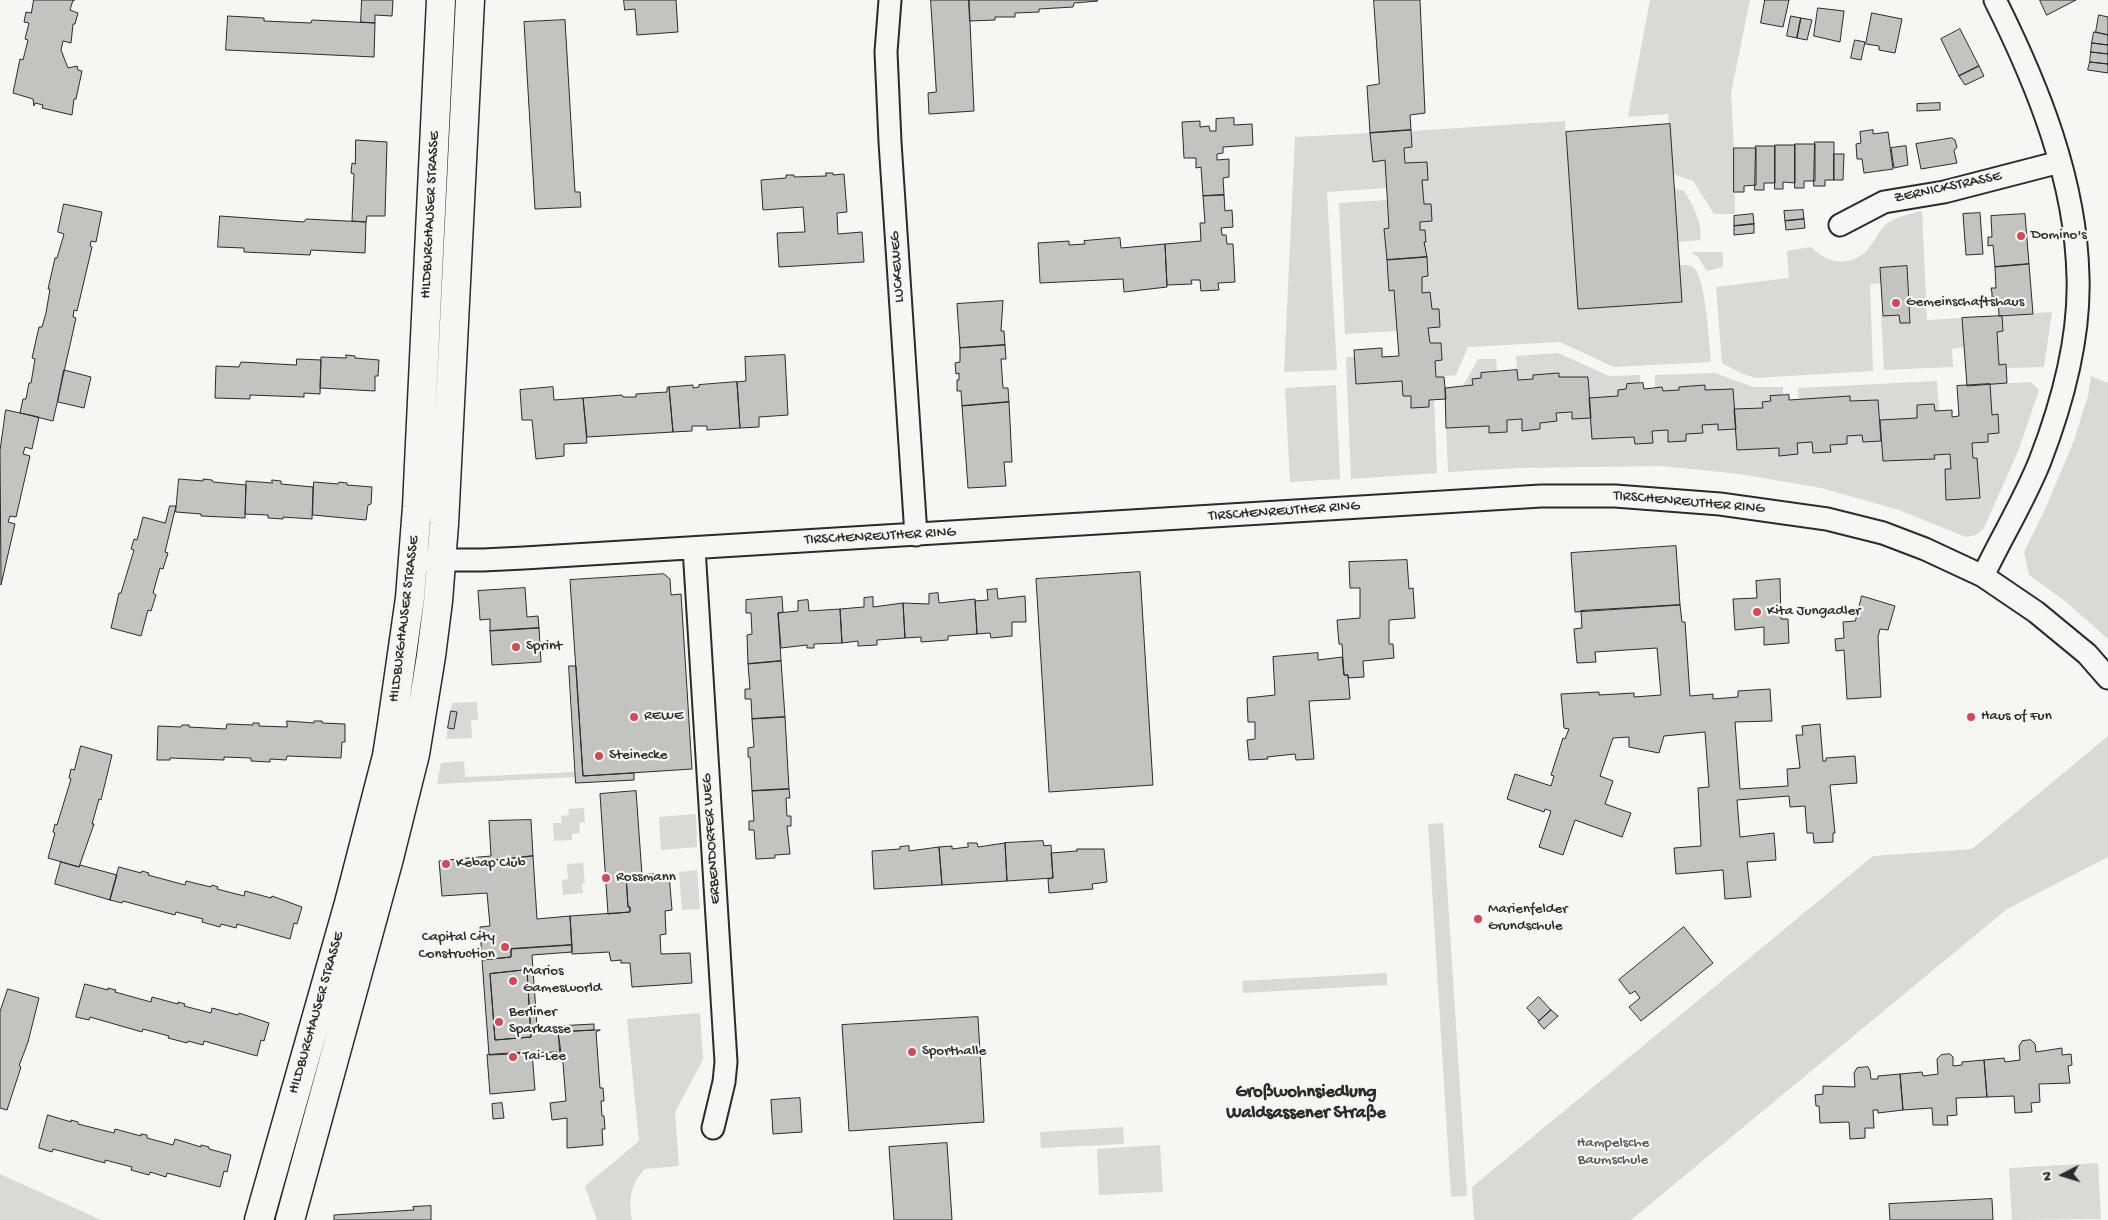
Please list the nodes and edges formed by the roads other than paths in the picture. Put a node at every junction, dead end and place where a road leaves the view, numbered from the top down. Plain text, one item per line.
1 (441, 0) edge
2 (470, 0) edge
3 (890, 0) edge
4 (1995, 0) edge
5 (2060, 162) junction
6 (1840, 224) dead end
7 (916, 535) junction
8 (694, 548) junction
9 (413, 559) junction
10 (441, 561) junction
11 (1983, 576) junction
12 (2108, 678) edge
13 (713, 1128) dead end
14 (259, 1220) edge
15 (290, 1220) edge

1 - 9 main road, HILDBURGHAUSER STRASSE
2 - 10 main road, HILDBURGHAUSER STRASSE
3 - 7 street, LUCKEWEG
4 - 5 street
5 - 6 street, ZERNICKSTRASSE
5 - 11 street
7 - 8 street, TIRSCHENREUTHER RING
7 - 11 street, TIRSCHENREUTHER RING
8 - 10 street, TIRSCHENREUTHER RING
8 - 13 street, ERBENDORFER WEG
9 - 10 street, TIRSCHENREUTHER RING
9 - 14 main road, HILDBURGHAUSER STRASSE
10 - 15 main road, HILDBURGHAUSER STRASSE
11 - 12 street, TIRSCHENREUTHER RING

